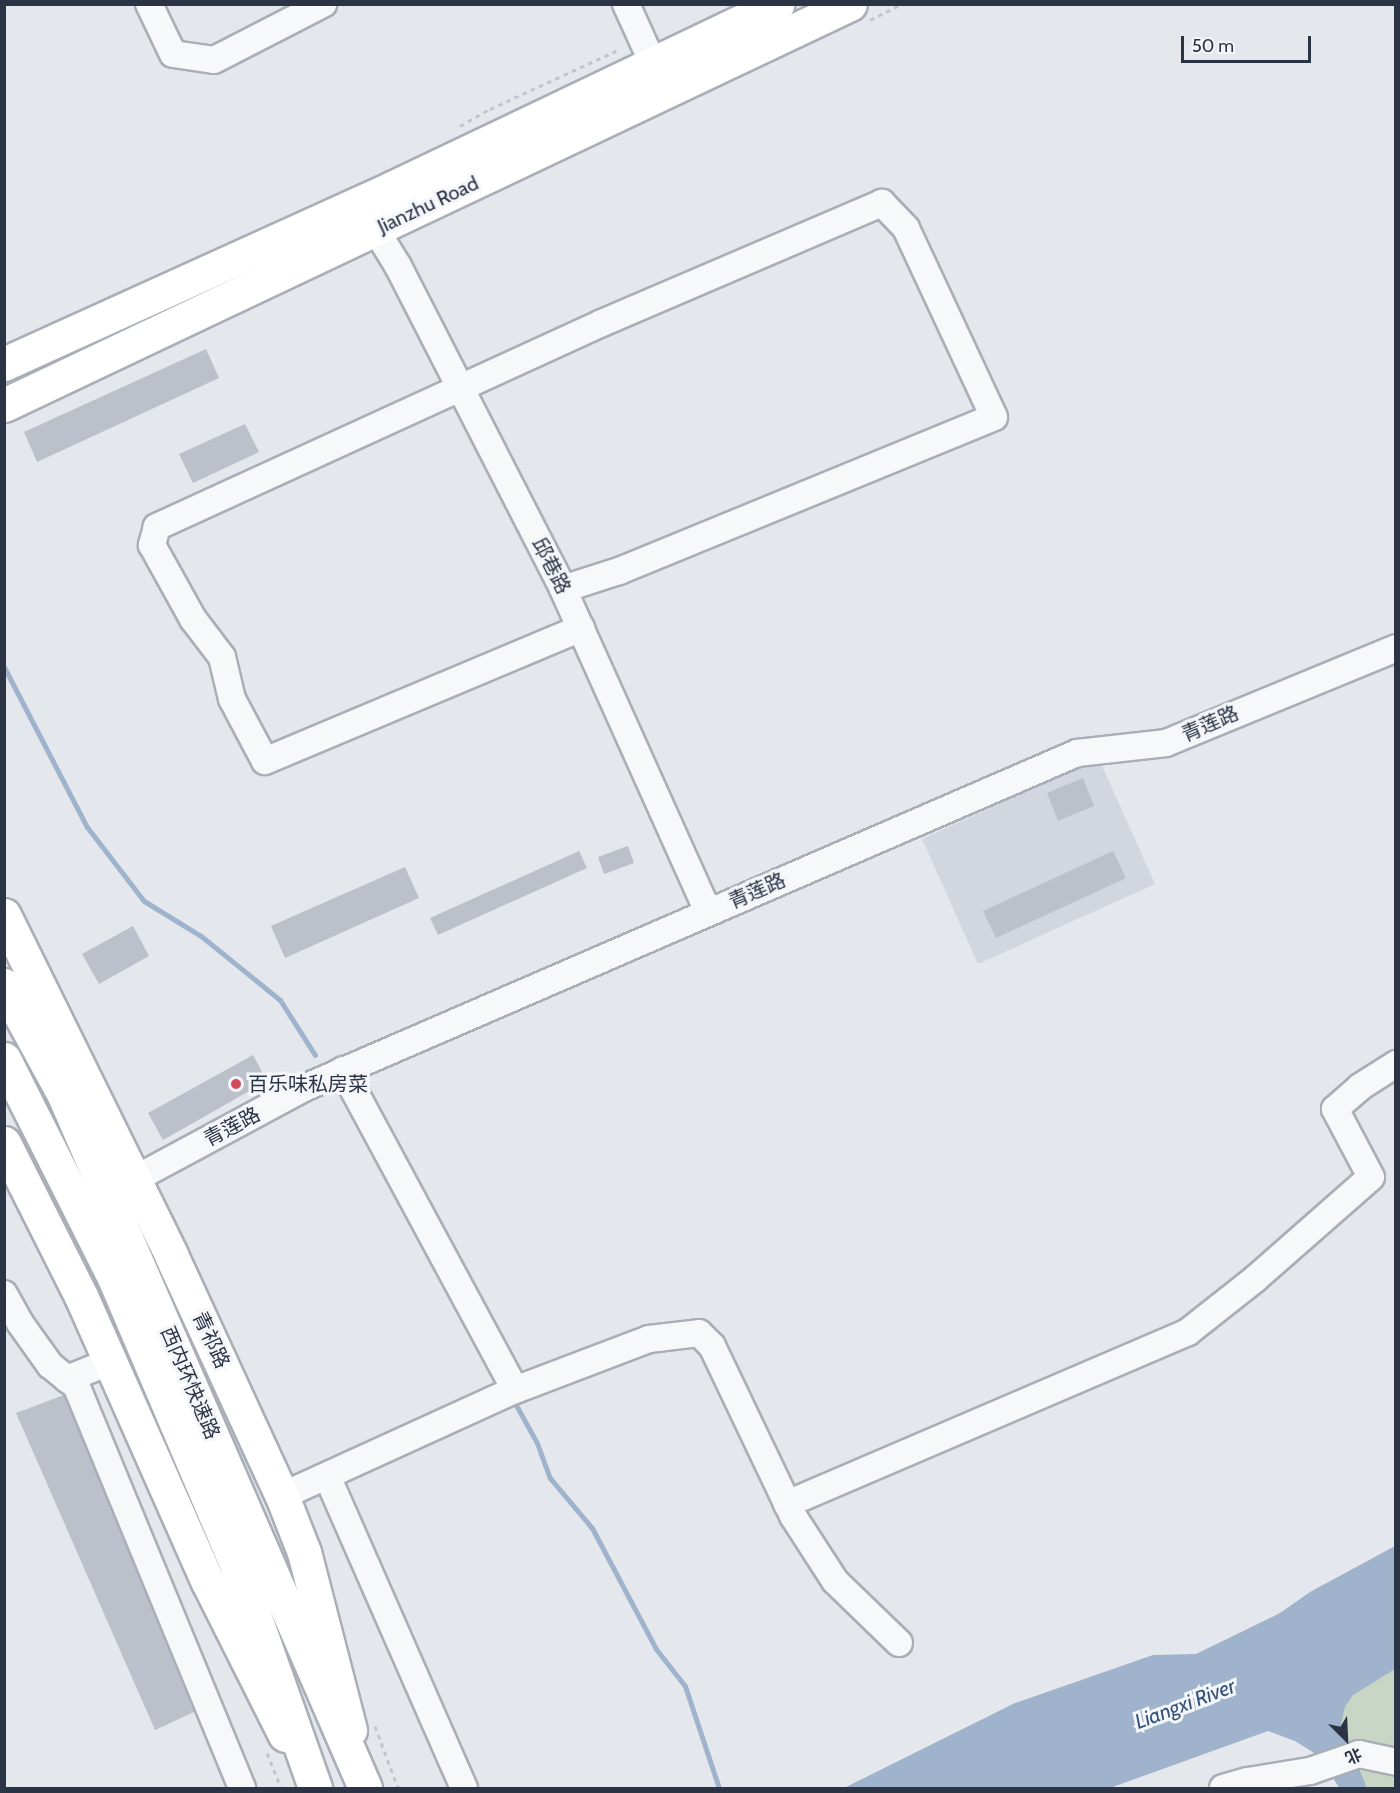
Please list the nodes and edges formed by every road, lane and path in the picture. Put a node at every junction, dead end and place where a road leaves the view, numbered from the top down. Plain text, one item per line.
1 (149, 4) edge
2 (323, 4) edge
3 (626, 4) edge
4 (777, 4) edge
5 (850, 4) edge
6 (659, 78) junction
7 (376, 230) junction
8 (4, 364) edge
9 (460, 388) junction
10 (4, 405) edge
11 (563, 589) junction
12 (581, 628) junction
13 (1395, 648) edge
14 (708, 911) junction
15 (4, 915) edge
16 (4, 985) edge
17 (4, 1059) edge
18 (1395, 1064) edge
19 (343, 1070) junction
20 (4, 1143) edge
21 (135, 1179) junction
22 (4, 1293) edge
23 (94, 1368) dead end
24 (67, 1379) junction
25 (515, 1390) junction
26 (327, 1476) junction
27 (282, 1496) junction
28 (787, 1504) junction
29 (899, 1643) dead end
30 (383, 1750) dead end
31 (1395, 1762) edge
32 (242, 1788) edge
33 (297, 1788) edge
34 (365, 1788) edge
35 (398, 1788) edge
36 (464, 1788) edge
37 (1223, 1788) edge

1 - 2 street
3 - 6 street
4 - 6 main road, Jianzhu Road
5 - 6 main road, Jianzhu Road
6 - 7 main road, Jianzhu Road
6 - 8 main road, Jianzhu Road
7 - 9 street, 邱巷路
7 - 10 main road, Jianzhu Road
9 - 11 street, 邱巷路
9 - 11 street
9 - 12 street
11 - 12 street, 邱巷路
12 - 14 street, 邱巷路
13 - 14 street, 青莲路
14 - 19 street, 青莲路
15 - 21 main road, 青祁路
16 - 34 main road, 西内环快速路
17 - 33 main road, 西内环快速路
18 - 28 street
19 - 21 street, 青莲路
19 - 25 street
20 - 33 main road
21 - 27 main road, 青祁路
22 - 24 street
23 - 24 street
24 - 32 street
25 - 26 street
25 - 28 street
26 - 27 street
26 - 36 street
27 - 34 main road, 青祁路
28 - 29 street
30 - 35 path
31 - 37 street

